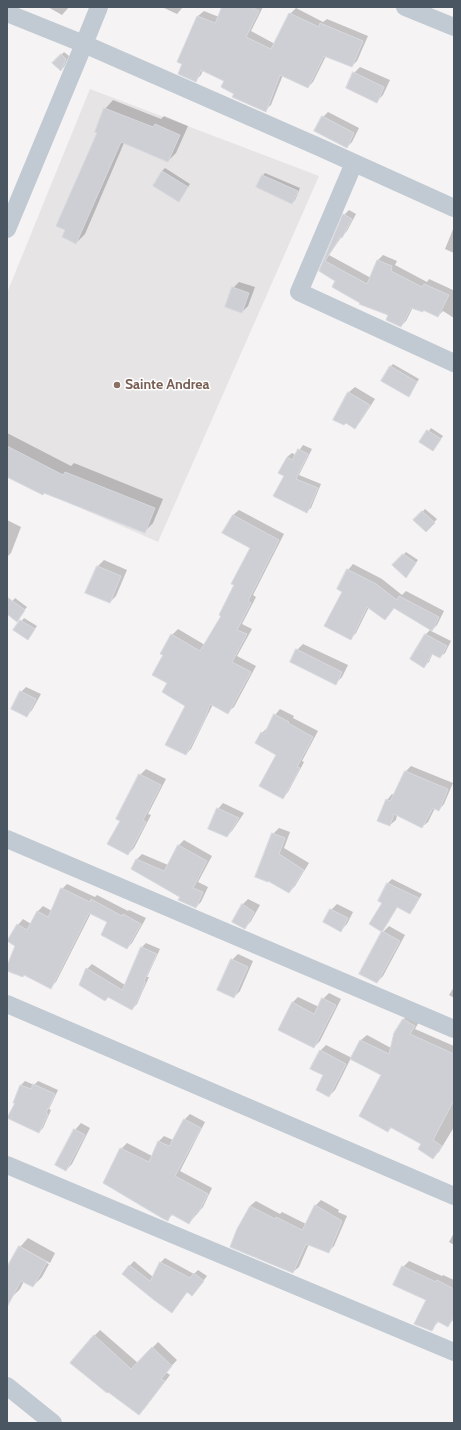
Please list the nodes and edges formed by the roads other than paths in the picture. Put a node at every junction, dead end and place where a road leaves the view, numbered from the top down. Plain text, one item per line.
1 (99, 7) edge
2 (405, 7) edge
3 (433, 12) edge
4 (7, 13) edge
5 (454, 27) edge
6 (84, 44) junction
7 (354, 163) junction
8 (454, 208) edge
9 (7, 228) edge
10 (454, 363) edge
11 (7, 839) edge
12 (7, 1004) edge
13 (454, 1029) edge
14 (7, 1166) edge
15 (454, 1196) edge
16 (454, 1352) edge
17 (7, 1386) edge
18 (53, 1423) edge

1 - 6 street
2 - 3 street
3 - 5 street
4 - 6 street
6 - 7 street
6 - 9 street
7 - 8 street
7 - 10 street
11 - 13 street
12 - 15 street
14 - 16 street
17 - 18 street

